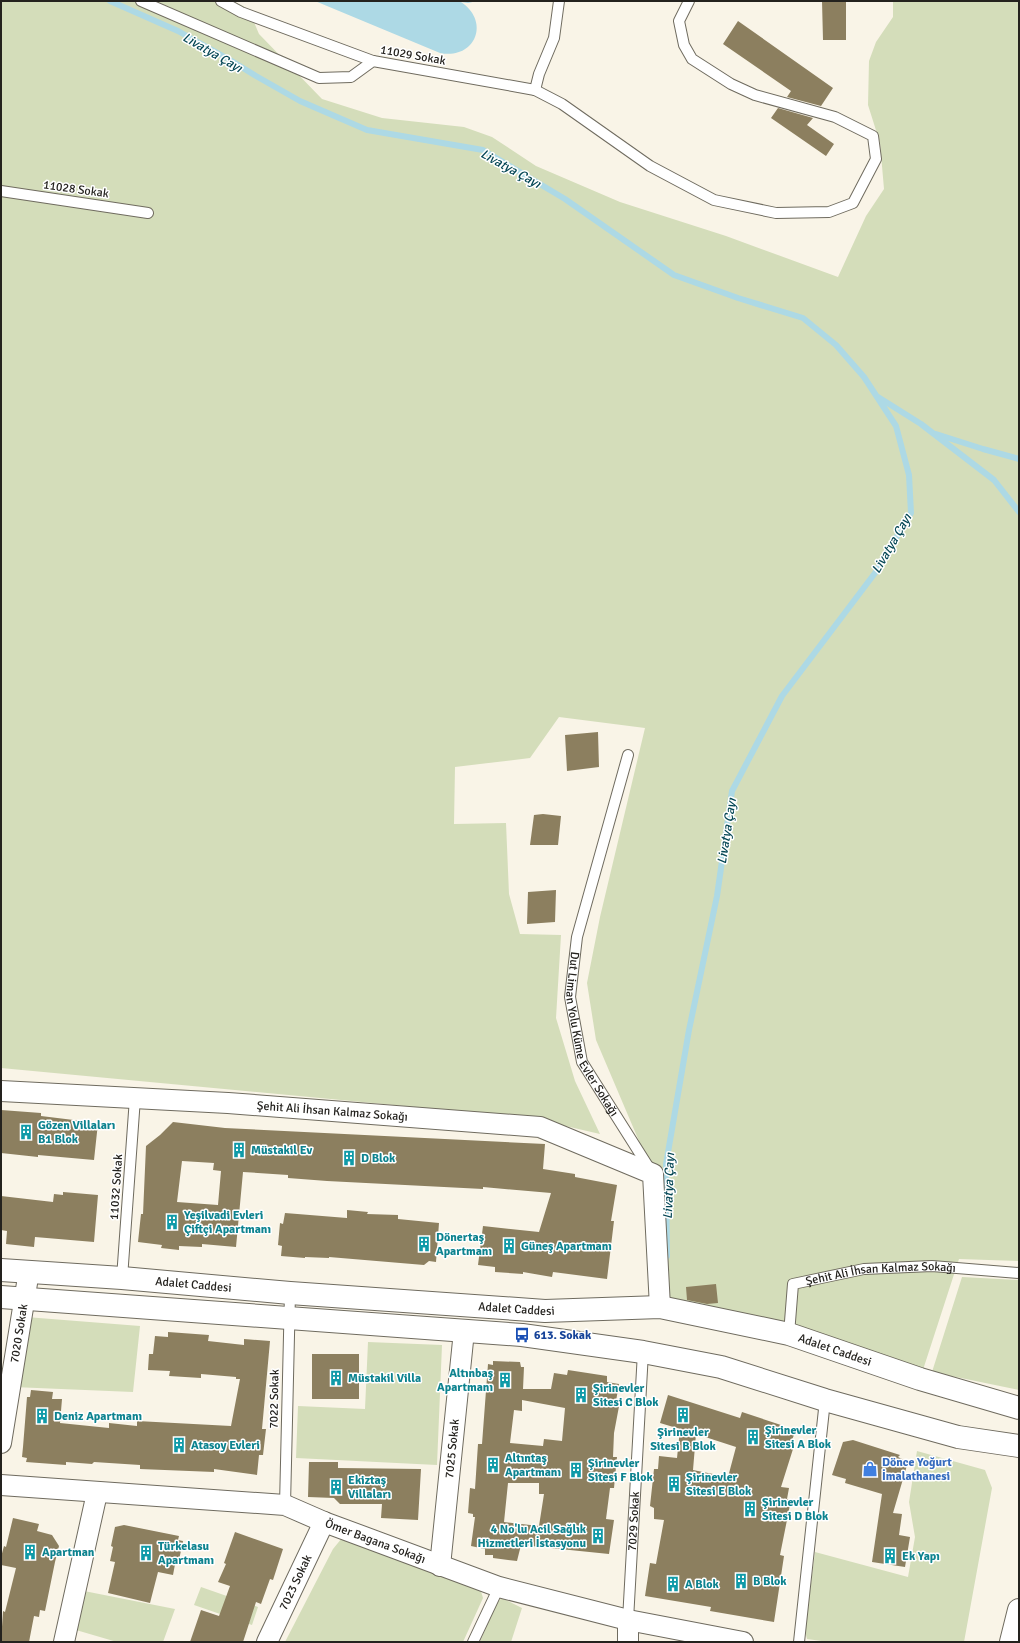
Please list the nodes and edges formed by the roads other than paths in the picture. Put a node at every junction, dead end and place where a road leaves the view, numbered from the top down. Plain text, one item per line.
1 (141, 1) edge
2 (221, 1) edge
3 (559, 1) edge
4 (689, 1) edge
5 (373, 61) junction
6 (535, 90) junction
7 (1, 191) edge
8 (148, 213) dead end
9 (628, 755) dead end
10 (1, 1091) edge
11 (135, 1098) junction
12 (653, 1174) junction
13 (1, 1270) edge
14 (29, 1272) junction
15 (1019, 1273) edge
16 (122, 1278) junction
17 (290, 1294) junction
18 (1, 1297) edge
19 (24, 1299) junction
20 (660, 1307) junction
21 (289, 1317) junction
22 (464, 1332) junction
23 (789, 1334) junction
24 (643, 1352) junction
25 (825, 1400) junction
26 (1019, 1408) edge
27 (1, 1443) edge
28 (1019, 1446) edge
29 (1, 1486) edge
30 (97, 1493) junction
31 (285, 1505) junction
32 (324, 1522) junction
33 (440, 1566) junction
34 (499, 1587) junction
35 (1019, 1610) edge
36 (628, 1620) junction
37 (64, 1642) edge
38 (267, 1642) edge
39 (473, 1642) edge
40 (628, 1642) edge
41 (743, 1642) edge
42 (799, 1642) edge
43 (1011, 1642) edge

1 - 5 lane, 11029 Sokak
2 - 5 lane
3 - 6 lane
4 - 6 lane, 11029 Sokak
5 - 6 lane, 11029 Sokak
7 - 8 lane, 11028 Sokak
9 - 12 lane, Dut Liman Yolu Küme Evler Sokağı
10 - 11 street, Şehit Ali İhsan Kalmaz Sokağı
11 - 12 street, Şehit Ali İhsan Kalmaz Sokağı
11 - 16 lane, 11032 Sokak
12 - 20 street, Dut Liman Yolu Küme Evler Sokağı
13 - 14 street, Adalet Caddesi
14 - 16 street, Adalet Caddesi
14 - 19 street, 7020 Sokak
15 - 23 lane, Şehit Ali İhsan Kalmaz Sokağı
16 - 17 street, Adalet Caddesi
17 - 20 street, Adalet Caddesi
17 - 21 lane, 7022 Sokak
18 - 19 street, Adalet Caddesi
19 - 21 street, Adalet Caddesi
19 - 27 street, 7020 Sokak
20 - 23 street, Adalet Caddesi
21 - 22 street, Adalet Caddesi
21 - 31 lane, 7022 Sokak
22 - 24 street, Adalet Caddesi
22 - 33 street, 7025 Sokak
23 - 26 street, Adalet Caddesi
24 - 25 street, Adalet Caddesi
24 - 36 lane, 7029 Sokak
25 - 28 street, Adalet Caddesi
25 - 42 lane
29 - 30 street, Ömer Bagana Sokağı
30 - 31 street, Ömer Bagana Sokağı
30 - 37 street
31 - 32 street, Ömer Bagana Sokağı
32 - 33 street, Ömer Bagana Sokağı
32 - 38 street, 7023 Sokak
33 - 34 street, Ömer Bagana Sokağı
34 - 36 street, Ömer Bagana Sokağı
34 - 39 lane
35 - 43 street
36 - 40 street, 7029 Sokak
36 - 41 street, Ömer Bagana Sokağı

